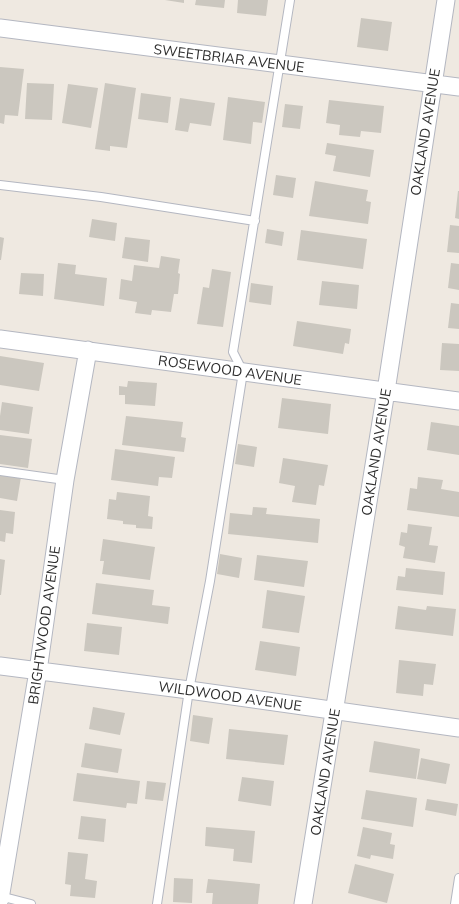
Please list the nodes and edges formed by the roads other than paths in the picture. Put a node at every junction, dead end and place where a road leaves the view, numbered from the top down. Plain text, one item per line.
1 (290, 0) edge
2 (446, 0) edge
3 (0, 28) edge
4 (280, 64) junction
5 (433, 84) junction
6 (459, 87) edge
7 (0, 185) edge
8 (255, 222) junction
9 (0, 339) edge
10 (88, 350) junction
11 (243, 372) junction
12 (386, 391) junction
13 (459, 401) edge
14 (0, 471) edge
15 (65, 480) junction
16 (0, 666) edge
17 (38, 671) junction
18 (189, 690) junction
19 (334, 711) junction
20 (459, 728) edge
21 (5, 834) edge
22 (459, 878) edge
23 (0, 897) edge
24 (31, 904) edge
25 (157, 904) edge
26 (303, 904) edge
27 (455, 904) edge

1 - 4 lane
2 - 5 street, OAKLAND AVENUE
3 - 4 street, SWEETBRIAR AVENUE
4 - 5 street, SWEETBRIAR AVENUE
4 - 8 lane
5 - 6 street, SWEETBRIAR AVENUE
5 - 12 street, OAKLAND AVENUE
7 - 8 lane
8 - 11 lane
9 - 10 street, ROSEWOOD AVENUE
10 - 11 street, ROSEWOOD AVENUE
10 - 15 street, BRIGHTWOOD AVENUE
11 - 12 street, ROSEWOOD AVENUE
11 - 18 lane
12 - 13 street, ROSEWOOD AVENUE
12 - 19 street, OAKLAND AVENUE
14 - 15 lane
15 - 17 street, BRIGHTWOOD AVENUE
16 - 17 street, WILDWOOD AVENUE
17 - 18 street, WILDWOOD AVENUE
17 - 21 street, BRIGHTWOOD AVENUE
18 - 19 street, WILDWOOD AVENUE
18 - 25 lane
19 - 20 street, WILDWOOD AVENUE
19 - 26 street, OAKLAND AVENUE
21 - 23 street, BRIGHTWOOD AVENUE
22 - 27 lane
23 - 24 lane

